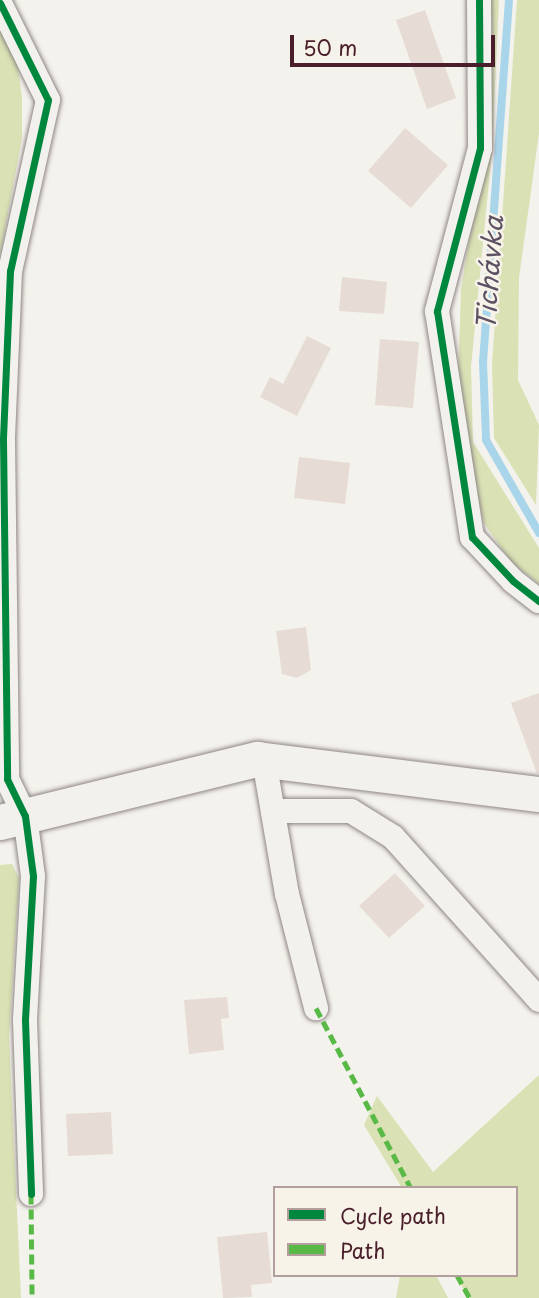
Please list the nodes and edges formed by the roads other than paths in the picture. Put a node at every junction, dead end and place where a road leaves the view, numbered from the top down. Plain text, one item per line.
1 (478, 0) edge
2 (0, 3) edge
3 (539, 601) edge
4 (264, 760) junction
5 (539, 794) edge
6 (273, 811) junction
7 (13, 819) edge
8 (539, 1000) edge
9 (316, 1008) dead end
10 (31, 1194) dead end

1 - 3 street
2 - 7 street
4 - 5 street
4 - 6 street
4 - 7 street
6 - 8 street
6 - 9 street
7 - 10 street

